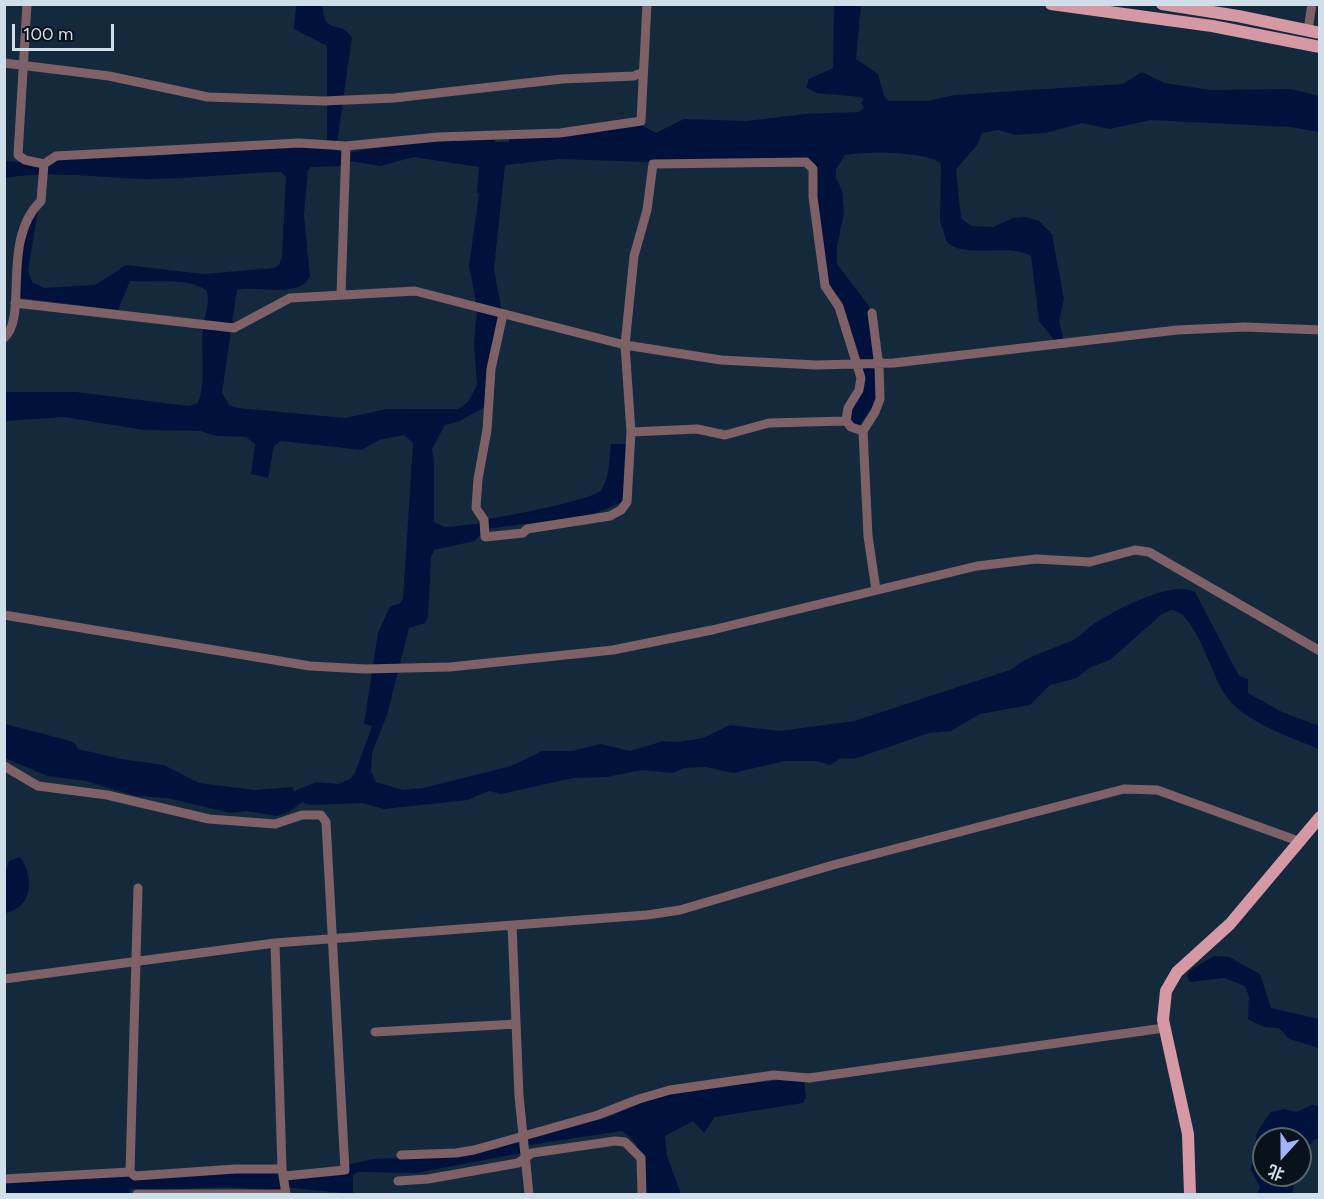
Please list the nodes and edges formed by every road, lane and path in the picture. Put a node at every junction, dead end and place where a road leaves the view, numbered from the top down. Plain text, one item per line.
1 (27, 4) edge
2 (647, 4) edge
3 (1051, 4) edge
4 (1161, 4) edge
5 (1312, 4) edge
6 (1314, 31) edge
7 (1320, 47) edge
8 (4, 63) edge
9 (23, 66) junction
10 (643, 72) junction
11 (346, 148) junction
12 (44, 164) junction
13 (341, 295) junction
14 (15, 303) junction
15 (872, 313) dead end
16 (503, 314) junction
17 (1320, 330) edge
18 (4, 338) edge
19 (625, 345) junction
20 (879, 363) junction
21 (857, 365) junction
22 (846, 421) junction
23 (863, 431) junction
24 (631, 432) junction
25 (876, 590) junction
26 (4, 615) edge
27 (1320, 651) edge
28 (4, 766) edge
29 (1320, 817) edge
30 (1301, 842) junction
31 (138, 888) dead end
32 (512, 925) junction
33 (333, 938) junction
34 (275, 943) junction
35 (137, 962) junction
36 (4, 979) edge
37 (516, 1024) junction
38 (1164, 1028) junction
39 (375, 1032) dead end
40 (524, 1136) junction
41 (474, 1150) junction
42 (401, 1155) dead end
43 (525, 1158) junction
44 (478, 1169) junction
45 (130, 1172) junction
46 (284, 1173) junction
47 (4, 1179) edge
48 (398, 1181) dead end
49 (137, 1194) edge
50 (529, 1194) edge
51 (642, 1194) edge
52 (1190, 1194) edge

1 - 9 street
2 - 10 street
3 - 7 main road
4 - 6 main road
5 - 6 street
8 - 9 street
9 - 10 street
9 - 12 street
10 - 11 street
11 - 12 street
11 - 13 street
12 - 14 street
13 - 14 street
13 - 16 street
14 - 18 street
15 - 20 street
16 - 19 street
16 - 24 street
17 - 20 street
19 - 21 street
19 - 21 street
19 - 24 street
20 - 21 street
20 - 23 street
21 - 22 street
22 - 23 street
22 - 24 street
23 - 25 street
25 - 26 street
25 - 27 street
28 - 33 street
29 - 30 main road
30 - 32 street
30 - 38 main road
31 - 35 street
32 - 33 street
32 - 37 street
33 - 34 street
33 - 46 street
34 - 35 street
34 - 46 street
35 - 36 street
35 - 45 street
37 - 39 street
37 - 40 street
38 - 40 street
38 - 52 main road
40 - 41 street
40 - 43 street
41 - 42 street
41 - 44 street
43 - 44 street
43 - 50 street
43 - 51 street
44 - 48 street
45 - 46 street
45 - 47 street
46 - 49 street

